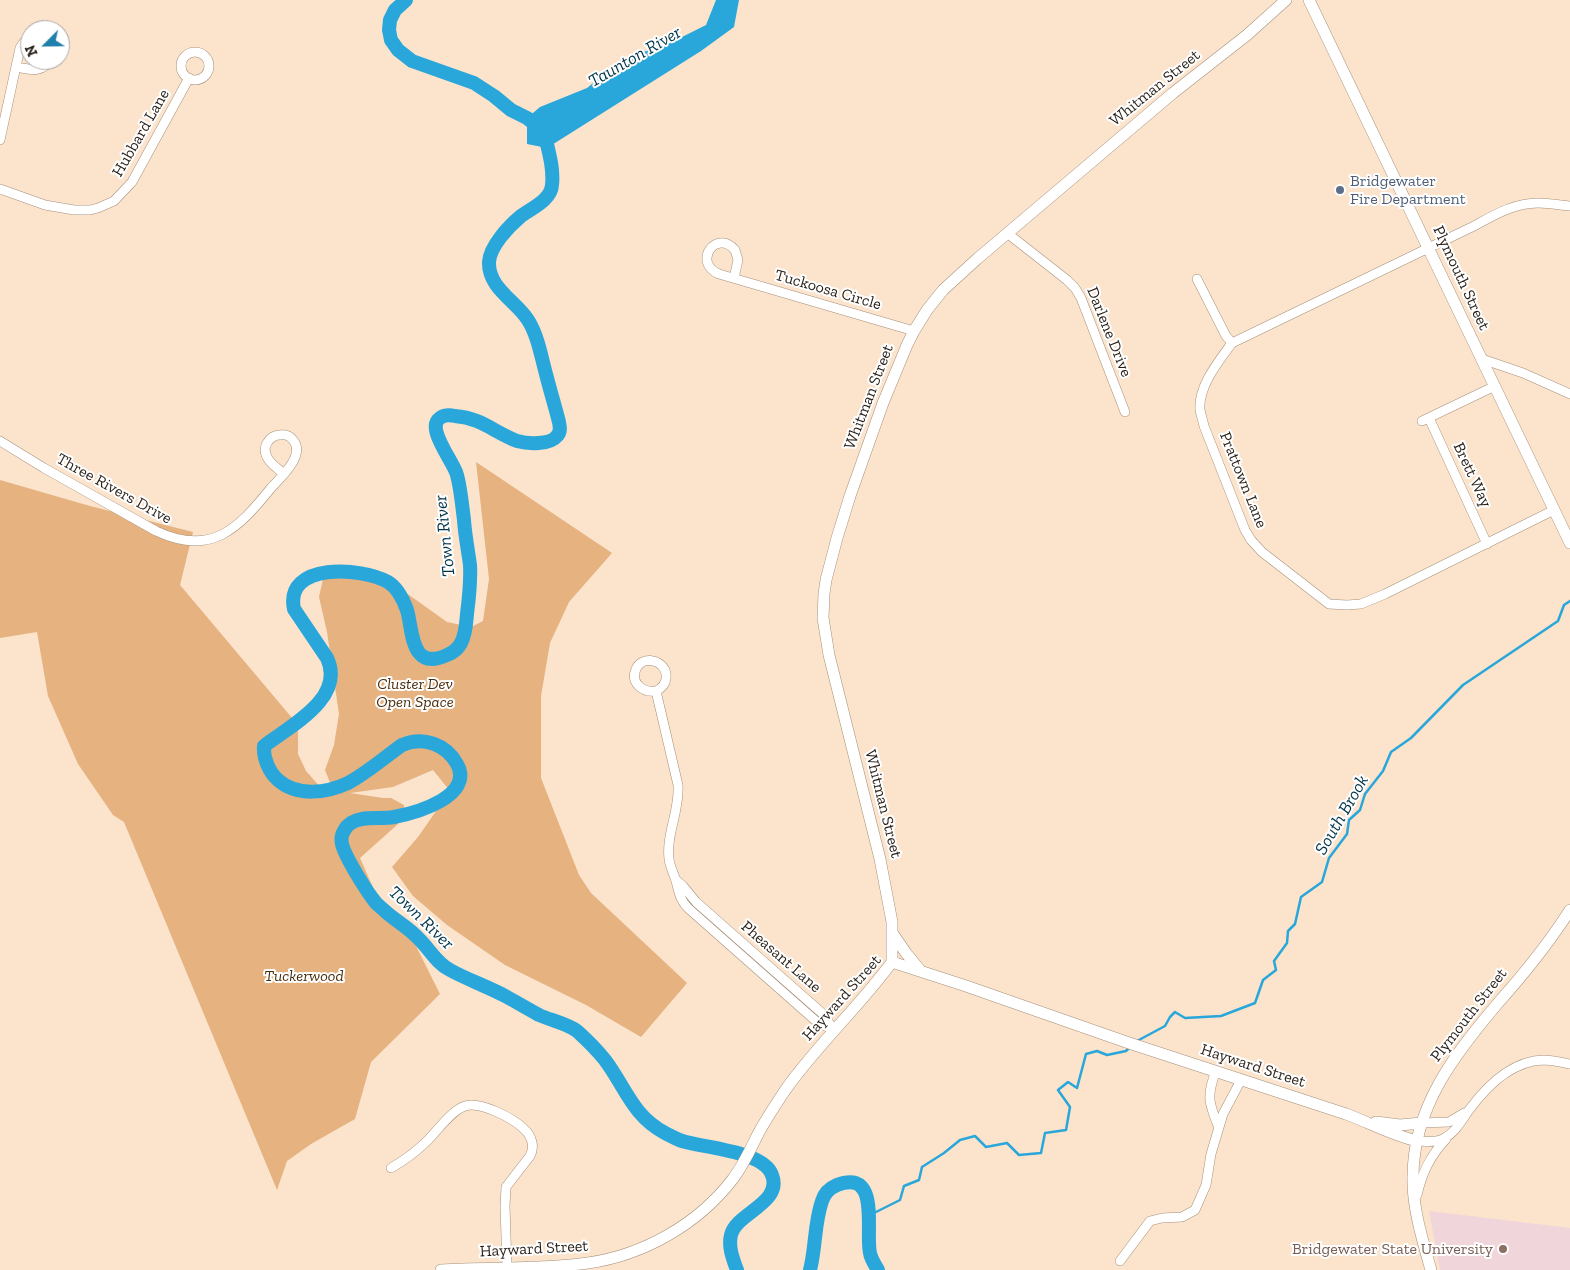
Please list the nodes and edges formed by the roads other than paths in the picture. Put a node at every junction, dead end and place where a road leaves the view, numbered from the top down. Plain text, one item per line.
1 (1286, 0) edge
2 (1309, 0) edge
3 (20, 48) edge
4 (16, 67) junction
5 (20, 68) edge
6 (189, 78) dead end
7 (0, 140) edge
8 (0, 189) edge
9 (1570, 206) edge
10 (1007, 233) junction
11 (1429, 248) junction
12 (734, 278) dead end
13 (1197, 278) dead end
14 (914, 331) junction
15 (1232, 343) junction
16 (1482, 359) junction
17 (1495, 386) junction
18 (1570, 394) edge
19 (1125, 412) dead end
20 (0, 441) edge
21 (283, 473) dead end
22 (1554, 510) junction
23 (1487, 544) junction
24 (1570, 544) edge
25 (656, 691) dead end
26 (676, 880) junction
27 (1570, 910) edge
28 (893, 934) junction
29 (747, 946) junction
30 (740, 954) junction
31 (892, 962) junction
32 (766, 963) junction
33 (920, 970) junction
34 (759, 971) junction
35 (834, 1030) junction
36 (1570, 1064) edge
37 (1216, 1071) junction
38 (1241, 1080) junction
39 (1470, 1108) junction
40 (1366, 1121) junction
41 (1422, 1123) junction
42 (1457, 1127) junction
43 (1219, 1128) junction
44 (1417, 1140) junction
45 (391, 1168) dead end
46 (1415, 1200) junction
47 (1120, 1261) dead end
48 (507, 1267) junction
49 (441, 1270) edge
50 (1430, 1270) edge

1 - 10 street, Whitman Street
2 - 11 street, Plymouth Street
3 - 4 street
4 - 5 street
4 - 7 street
6 - 8 street, Hubbard Lane
9 - 11 street, Prattown Lane
10 - 14 street, Whitman Street
10 - 19 street, Darlene Drive
11 - 15 street, Prattown Lane
11 - 16 street, Plymouth Street
12 - 14 street, Tuckoosa Circle
13 - 15 street
14 - 28 street, Whitman Street
15 - 23 street, Prattown Lane
16 - 17 street, Plymouth Street
16 - 18 street
17 - 22 street, Plymouth Street
17 - 23 street, Brett Way
20 - 21 street, Three Rivers Drive
22 - 23 street, Prattown Lane
22 - 24 street, Plymouth Street
25 - 26 street, Pheasant Lane
26 - 29 street, Pheasant Lane
26 - 30 street, Pheasant Lane
27 - 41 street, Plymouth Street
28 - 31 street, Whitman Street
28 - 33 street
29 - 30 street
29 - 32 street, Pheasant Lane
30 - 34 street, Pheasant Lane
31 - 33 street, Hayward Street
31 - 35 street, Hayward Street
32 - 34 street
32 - 35 street, Pheasant Lane
33 - 37 street, Hayward Street
34 - 35 street, Pheasant Lane
35 - 48 street, Hayward Street
36 - 39 street
37 - 38 street, Hayward Street
37 - 43 street
38 - 40 street, Hayward Street
38 - 43 street
39 - 41 street
39 - 42 street
40 - 41 street, Hayward Street
40 - 44 street, Hayward Street
41 - 44 street, Plymouth Street
42 - 44 street
42 - 46 street
43 - 47 street
44 - 46 street, Plymouth Street
45 - 48 street
46 - 50 street, Plymouth Street
48 - 49 street, Hayward Street

